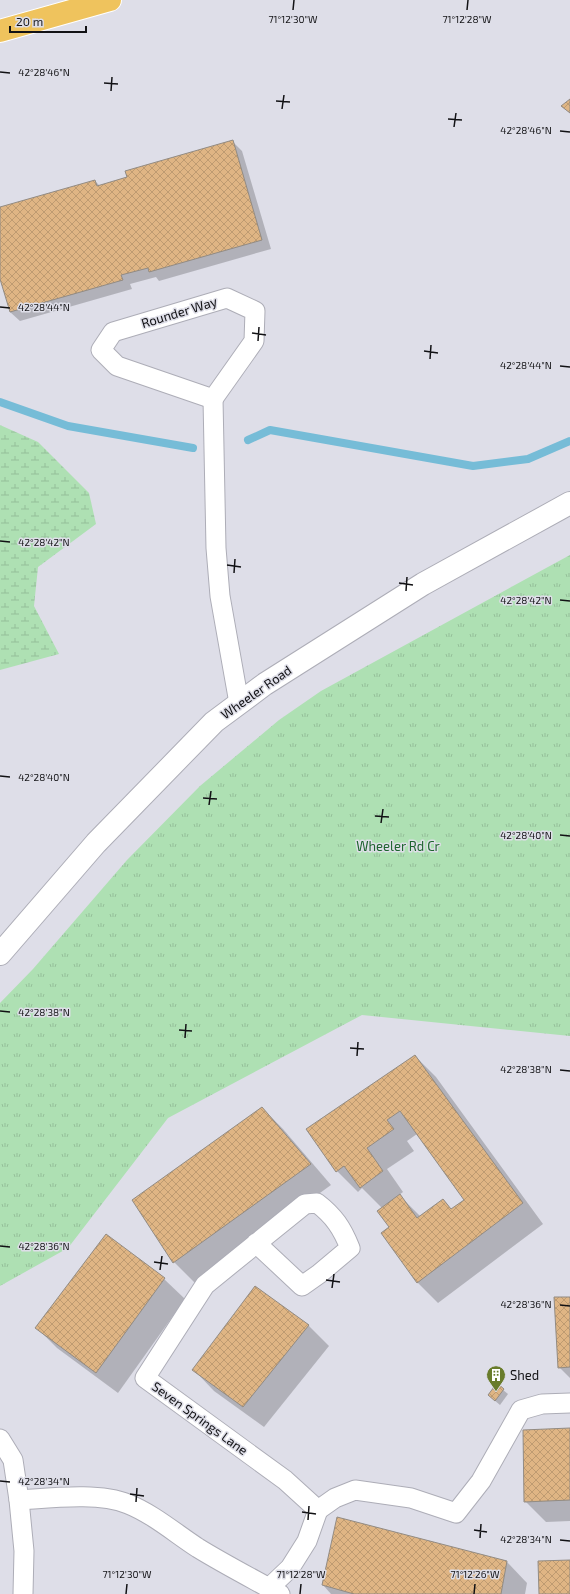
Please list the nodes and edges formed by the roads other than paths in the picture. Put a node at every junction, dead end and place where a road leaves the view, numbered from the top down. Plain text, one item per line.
1 (110, 0) edge
2 (0, 30) edge
3 (213, 399) junction
4 (570, 503) edge
5 (239, 703) junction
6 (0, 954) edge
7 (256, 1244) junction
8 (570, 1403) edge
9 (0, 1439) edge
10 (19, 1500) junction
11 (318, 1510) junction
12 (275, 1591) edge
13 (23, 1594) edge

1 - 2 highway
3 - 3 street, Rounder Way
3 - 5 street
4 - 5 main road, Wheeler Road
5 - 6 main road, Wheeler Road
7 - 7 street, Seven Springs Lane
7 - 11 street, Seven Springs Lane
8 - 11 street
9 - 10 street
10 - 12 street
10 - 13 street
11 - 12 street

